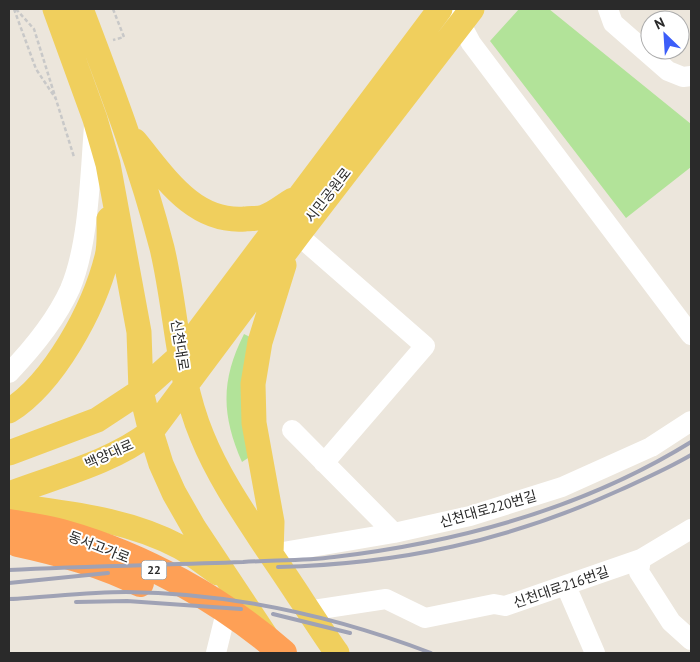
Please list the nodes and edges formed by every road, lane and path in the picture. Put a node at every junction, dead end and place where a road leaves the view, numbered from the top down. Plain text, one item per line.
1 (15, 9) edge
2 (55, 9) edge
3 (82, 9) edge
4 (113, 9) edge
5 (440, 9) edge
6 (608, 9) edge
7 (462, 13) edge
8 (124, 37) dead end
9 (691, 76) edge
10 (58, 102) junction
11 (95, 119) junction
12 (129, 135) junction
13 (108, 164) junction
14 (74, 165) dead end
15 (304, 193) junction
16 (295, 238) junction
17 (691, 335) edge
18 (179, 357) junction
19 (9, 372) edge
20 (186, 382) junction
21 (141, 391) junction
22 (9, 410) edge
23 (691, 421) edge
24 (292, 430) dead end
25 (151, 432) junction
26 (9, 453) edge
27 (324, 462) junction
28 (9, 494) edge
29 (9, 505) edge
30 (9, 523) edge
31 (691, 530) edge
32 (394, 533) junction
33 (9, 541) edge
34 (271, 554) junction
35 (641, 560) junction
36 (228, 580) junction
37 (566, 586) junction
38 (307, 611) junction
39 (691, 642) edge
40 (594, 652) edge
41 (216, 653) edge
42 (254, 653) edge
43 (278, 653) edge
44 (282, 653) edge
45 (337, 653) edge
46 (682, 653) edge

1 - 10 path
1 - 10 path
2 - 11 main road
3 - 12 main road, 신천대로
4 - 8 path
5 - 15 main road, 시민공원로
6 - 9 street
7 - 16 main road, 시민공원로
7 - 17 street
10 - 14 path
11 - 13 main road
11 - 19 street
12 - 15 main road
12 - 18 main road, 신천대로
13 - 21 main road
13 - 22 main road
15 - 18 main road, 시민공원로
16 - 20 main road, 시민공원로
16 - 27 street
16 - 34 main road
18 - 20 main road, 신천대로
18 - 21 main road
20 - 25 main road, 백양대로
20 - 34 main road, 신천대로
21 - 25 main road
21 - 26 main road
23 - 32 street, 신천대로220번길
24 - 27 street
25 - 28 main road, 백양대로
25 - 36 main road
27 - 32 street
29 - 36 main road
30 - 44 highway, 동서고가로 / 22
31 - 35 street, 신천대로216번길
32 - 34 street, 신천대로220번길
33 - 42 highway, 동서고가로 / 22
34 - 38 main road, 신천대로
35 - 37 street, 신천대로216번길
35 - 39 street
36 - 41 street
36 - 43 main road
37 - 38 street, 신천대로216번길
37 - 40 street
38 - 45 main road, 신천대로
39 - 46 street

